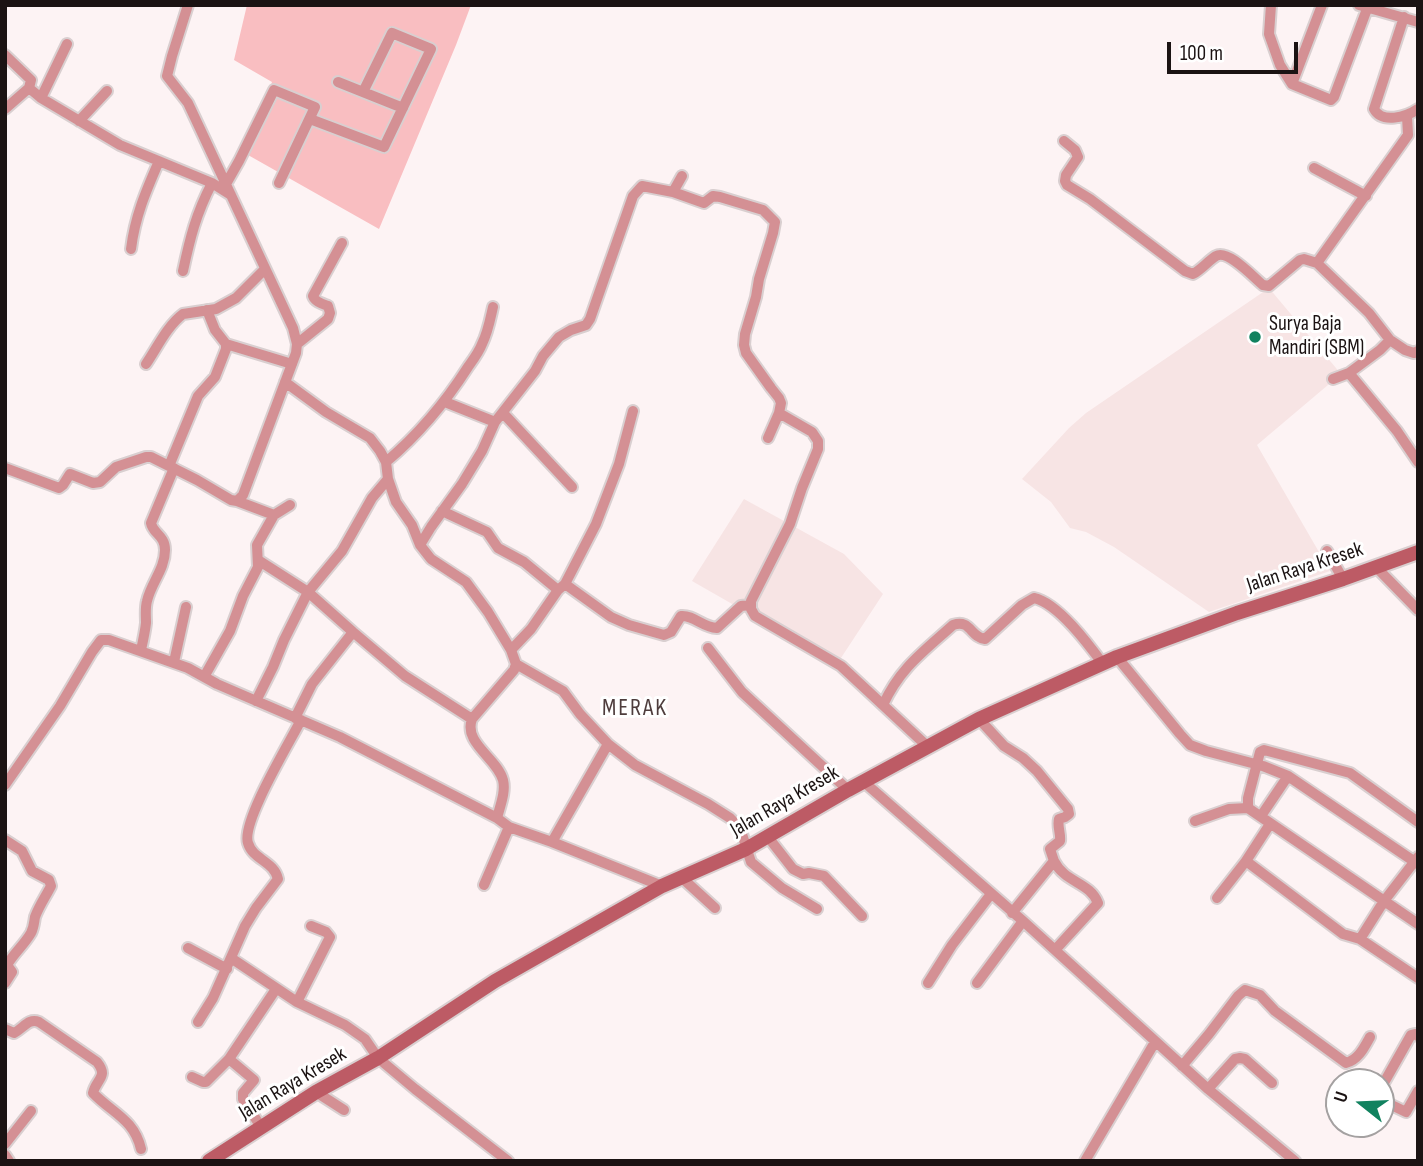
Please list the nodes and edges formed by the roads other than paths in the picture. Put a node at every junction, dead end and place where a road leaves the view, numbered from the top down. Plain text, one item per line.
1 (188, 5) edge
2 (1271, 5) edge
3 (1322, 5) edge
4 (1363, 7) edge
5 (1404, 17) junction
6 (1418, 22) edge
7 (67, 44) dead end
8 (5, 55) edge
9 (338, 82) dead end
10 (1292, 84) junction
11 (29, 88) junction
12 (107, 92) dead end
13 (363, 92) junction
14 (41, 98) junction
15 (403, 108) junction
16 (1418, 109) edge
17 (5, 110) edge
18 (1407, 116) junction
19 (310, 119) junction
20 (79, 121) junction
21 (1064, 141) dead end
22 (159, 161) junction
23 (1314, 168) dead end
24 (682, 176) dead end
25 (212, 183) junction
26 (279, 183) dead end
27 (226, 184) junction
28 (673, 192) junction
29 (230, 195) junction
30 (1366, 196) junction
31 (342, 243) dead end
32 (131, 249) dead end
33 (1317, 263) junction
34 (265, 269) junction
35 (183, 271) dead end
36 (493, 307) dead end
37 (207, 310) junction
38 (1390, 340) junction
39 (226, 344) junction
40 (297, 344) junction
41 (1418, 351) edge
42 (146, 364) dead end
43 (292, 364) junction
44 (1349, 373) junction
45 (1332, 379) dead end
46 (285, 382) junction
47 (445, 402) junction
48 (633, 411) dead end
49 (779, 413) junction
50 (499, 418) junction
51 (768, 438) dead end
52 (1418, 461) edge
53 (386, 462) junction
54 (172, 467) junction
55 (5, 468) edge
56 (388, 479) junction
57 (572, 487) dead end
58 (237, 501) junction
59 (290, 505) dead end
60 (442, 511) junction
61 (274, 515) junction
62 (420, 545) junction
63 (1327, 551) dead end
64 (1418, 552) edge
65 (258, 560) junction
66 (1376, 567) junction
67 (1343, 579) junction
68 (562, 587) junction
69 (309, 592) junction
70 (750, 605) junction
71 (187, 607) dead end
72 (1418, 610) edge
73 (353, 632) junction
74 (708, 648) dead end
75 (141, 650) junction
76 (512, 650) junction
77 (1118, 657) junction
78 (174, 662) junction
79 (516, 664) junction
80 (1103, 664) junction
81 (204, 677) junction
82 (256, 701) junction
83 (883, 705) junction
84 (298, 719) junction
85 (472, 719) junction
86 (979, 719) junction
87 (608, 744) junction
88 (927, 747) junction
89 (1257, 764) junction
90 (1288, 776) junction
91 (864, 782) junction
92 (5, 785) edge
93 (848, 790) junction
94 (1248, 808) junction
95 (1261, 816) junction
96 (497, 818) junction
97 (1195, 821) dead end
98 (1418, 822) edge
99 (1270, 824) junction
100 (509, 827) junction
101 (768, 837) junction
102 (5, 840) edge
103 (552, 842) junction
104 (746, 849) junction
105 (1054, 861) junction
106 (1246, 861) junction
107 (1417, 861) edge
108 (681, 877) junction
109 (484, 885) dead end
110 (662, 886) junction
111 (991, 894) junction
112 (1217, 898) dead end
113 (1384, 901) junction
114 (715, 908) dead end
115 (817, 909) dead end
116 (1012, 913) junction
117 (862, 916) dead end
118 (1023, 921) junction
119 (1418, 924) edge
120 (311, 926) dead end
121 (1360, 939) junction
122 (188, 948) dead end
123 (1055, 950) junction
124 (229, 963) junction
125 (1418, 978) edge
126 (928, 983) dead end
127 (976, 983) dead end
128 (5, 984) edge
129 (276, 989) junction
130 (297, 1002) junction
131 (198, 1022) dead end
132 (5, 1029) edge
133 (1418, 1036) edge
134 (1370, 1037) dead end
135 (1155, 1042) junction
136 (377, 1058) junction
137 (229, 1059) junction
138 (1182, 1066) junction
139 (1392, 1068) edge
140 (192, 1077) dead end
141 (1272, 1083) dead end
142 (1209, 1090) junction
143 (1418, 1091) edge
144 (316, 1092) junction
145 (1395, 1107) edge
146 (344, 1110) dead end
147 (31, 1111) dead end
148 (1406, 1112) junction
149 (1418, 1117) edge
150 (261, 1127) junction
151 (5, 1144) edge
152 (141, 1149) dead end
153 (5, 1155) edge
154 (9, 1161) edge
155 (209, 1161) edge
156 (508, 1161) edge
157 (1085, 1161) edge
158 (1296, 1161) edge

1 - 27 street
2 - 10 street
3 - 10 street
4 - 5 street
4 - 10 street
5 - 6 street
5 - 18 street
7 - 14 street
8 - 11 street
9 - 13 street
11 - 14 street
11 - 17 street
12 - 20 street
13 - 15 street
13 - 15 street
14 - 20 street
15 - 19 street
16 - 18 street
18 - 30 street
19 - 26 street
19 - 27 street
20 - 22 street
21 - 33 street
22 - 25 street
22 - 32 street
23 - 30 street
24 - 28 street
25 - 29 street
25 - 35 street
27 - 29 street
28 - 49 street
28 - 50 street
29 - 34 street
30 - 33 street
31 - 40 street
33 - 38 street
34 - 37 street
34 - 40 street
36 - 47 street
37 - 39 street
37 - 42 street
38 - 41 street
38 - 44 street
39 - 43 street
39 - 54 street
40 - 43 street
43 - 46 street
44 - 45 street
44 - 52 street
46 - 53 street
46 - 58 street
47 - 50 street
47 - 53 street
48 - 68 street
49 - 51 street
49 - 70 street
50 - 57 street
50 - 60 street
53 - 56 street
54 - 55 street
54 - 58 street
54 - 75 street
56 - 62 street
56 - 69 street
58 - 61 street
59 - 61 street
60 - 62 street
60 - 68 street
61 - 65 street
62 - 76 street
63 - 67 street
64 - 66 main road, Jalan Raya Kresek
65 - 69 street
65 - 81 street
66 - 67 main road, Jalan Raya Kresek
66 - 72 street
67 - 77 main road, Jalan Raya Kresek
68 - 70 street
68 - 76 street
69 - 73 street
69 - 82 street
70 - 83 street
71 - 78 street
73 - 84 street
73 - 85 street
74 - 93 street
75 - 78 street
75 - 92 street
76 - 79 street
77 - 80 main road, Jalan Raya Kresek
77 - 89 street
78 - 81 street
79 - 85 street
79 - 87 street
80 - 83 street
80 - 86 main road, Jalan Raya Kresek
81 - 82 street
82 - 84 street
83 - 88 street
84 - 96 street
84 - 124 street
85 - 96 street
86 - 88 main road, Jalan Raya Kresek
86 - 105 street
87 - 103 street
87 - 104 street
88 - 91 main road, Jalan Raya Kresek
89 - 90 street
89 - 94 street
89 - 98 street
90 - 95 street
90 - 107 street
91 - 93 main road, Jalan Raya Kresek
91 - 111 street
93 - 101 main road, Jalan Raya Kresek
94 - 95 street
94 - 97 street
95 - 99 street
96 - 100 street
99 - 106 street
99 - 113 street
100 - 103 street
100 - 109 street
101 - 104 main road, Jalan Raya Kresek
101 - 117 street
102 - 128 street
103 - 110 street
104 - 108 main road, Jalan Raya Kresek
104 - 115 street
105 - 116 street
105 - 123 street
106 - 112 street
106 - 121 street
107 - 113 street
108 - 110 main road, Jalan Raya Kresek
108 - 114 street
110 - 136 main road, Jalan Raya Kresek
111 - 116 street
111 - 126 street
113 - 119 street
113 - 121 street
116 - 118 street
118 - 123 street
118 - 127 street
120 - 130 street
121 - 125 street
122 - 124 street
123 - 135 street
124 - 129 street
124 - 131 street
129 - 130 street
129 - 137 street
130 - 136 street
132 - 152 street
133 - 139 street
134 - 138 street
135 - 138 street
135 - 157 street
136 - 144 main road, Jalan Raya Kresek
136 - 156 street
137 - 140 street
137 - 150 street
138 - 142 street
141 - 142 street
142 - 158 street
143 - 148 street
144 - 146 street
144 - 150 main road, Jalan Raya Kresek
145 - 148 street
147 - 151 street
148 - 149 street
150 - 155 main road, Jalan Raya Kresek
153 - 154 street

